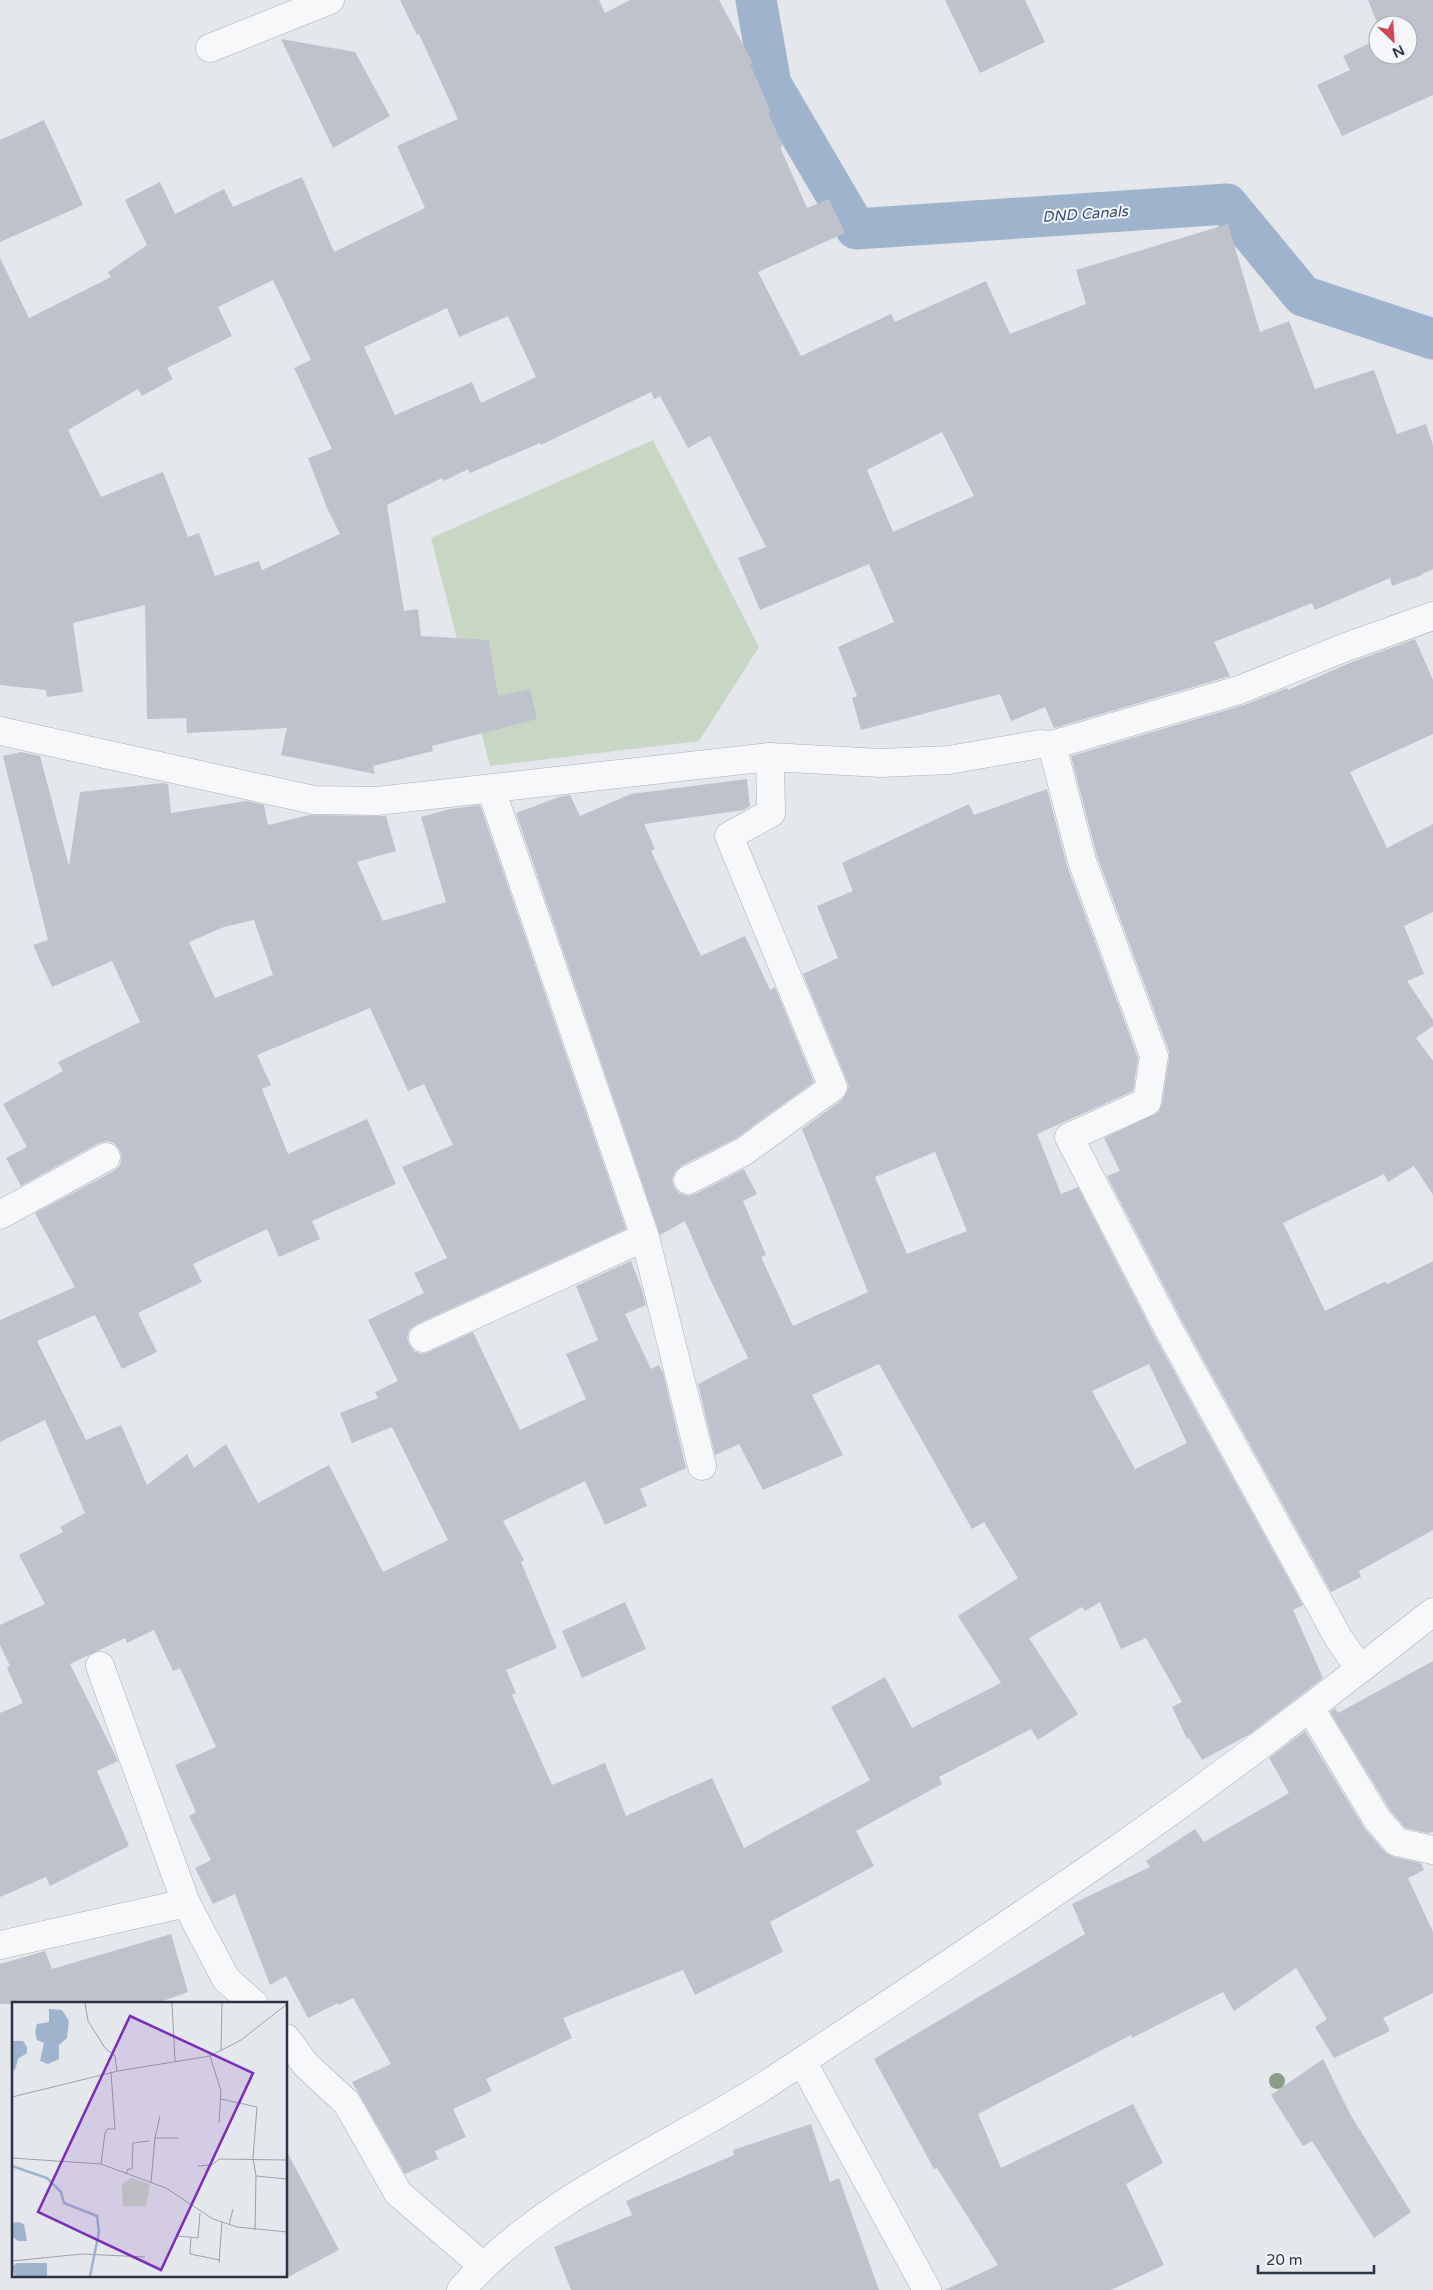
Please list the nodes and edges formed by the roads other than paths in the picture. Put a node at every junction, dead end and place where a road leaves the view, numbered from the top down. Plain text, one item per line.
1 (330, 0) edge
2 (210, 48) dead end
3 (1433, 616) edge
4 (0, 732) edge
5 (1052, 744) junction
6 (770, 757) junction
7 (491, 789) junction
8 (106, 1157) dead end
9 (688, 1180) dead end
10 (0, 1215) edge
11 (645, 1237) junction
12 (423, 1338) dead end
13 (702, 1466) dead end
14 (1433, 1612) edge
15 (100, 1666) dead end
16 (1360, 1669) junction
17 (1310, 1708) junction
18 (1433, 1850) edge
19 (186, 1903) junction
20 (0, 1945) edge
21 (252, 2002) edge
22 (288, 2041) edge
23 (802, 2061) junction
24 (483, 2266) junction
25 (462, 2290) edge
26 (927, 2290) edge

1 - 2 street
3 - 5 street
4 - 7 street
5 - 6 street
5 - 16 street
6 - 7 street
6 - 9 street
7 - 11 street
8 - 10 street
11 - 12 street
11 - 13 street
14 - 16 street
15 - 19 street
16 - 17 street
17 - 18 street
17 - 23 street
19 - 20 street
19 - 21 street
22 - 24 street
23 - 24 street
23 - 26 street
24 - 25 street

